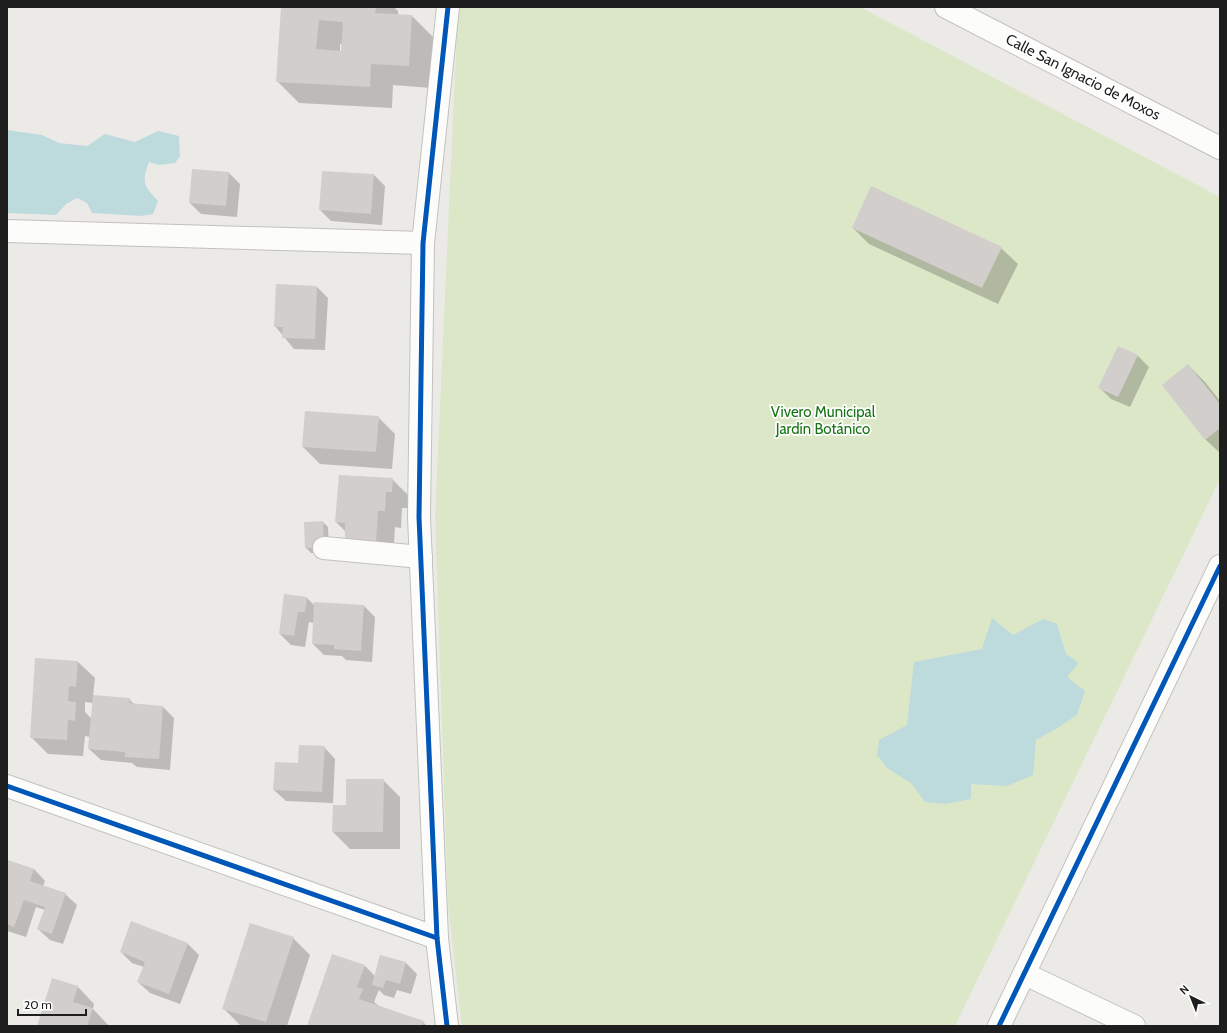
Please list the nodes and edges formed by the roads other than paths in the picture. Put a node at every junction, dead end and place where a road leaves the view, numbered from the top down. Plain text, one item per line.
1 (448, 7) edge
2 (946, 7) edge
3 (1220, 148) edge
4 (7, 231) edge
5 (423, 243) junction
6 (324, 548) dead end
7 (421, 557) junction
8 (1220, 566) edge
9 (7, 786) edge
10 (437, 938) junction
11 (1024, 974) junction
12 (447, 1026) edge
13 (999, 1026) edge
14 (1134, 1026) edge

1 - 5 street
2 - 3 street, Calle San Ignacio de Moxos
4 - 5 street
5 - 7 street
6 - 7 street
7 - 10 street
8 - 11 street
9 - 10 street
10 - 12 street
11 - 13 street
11 - 14 street

